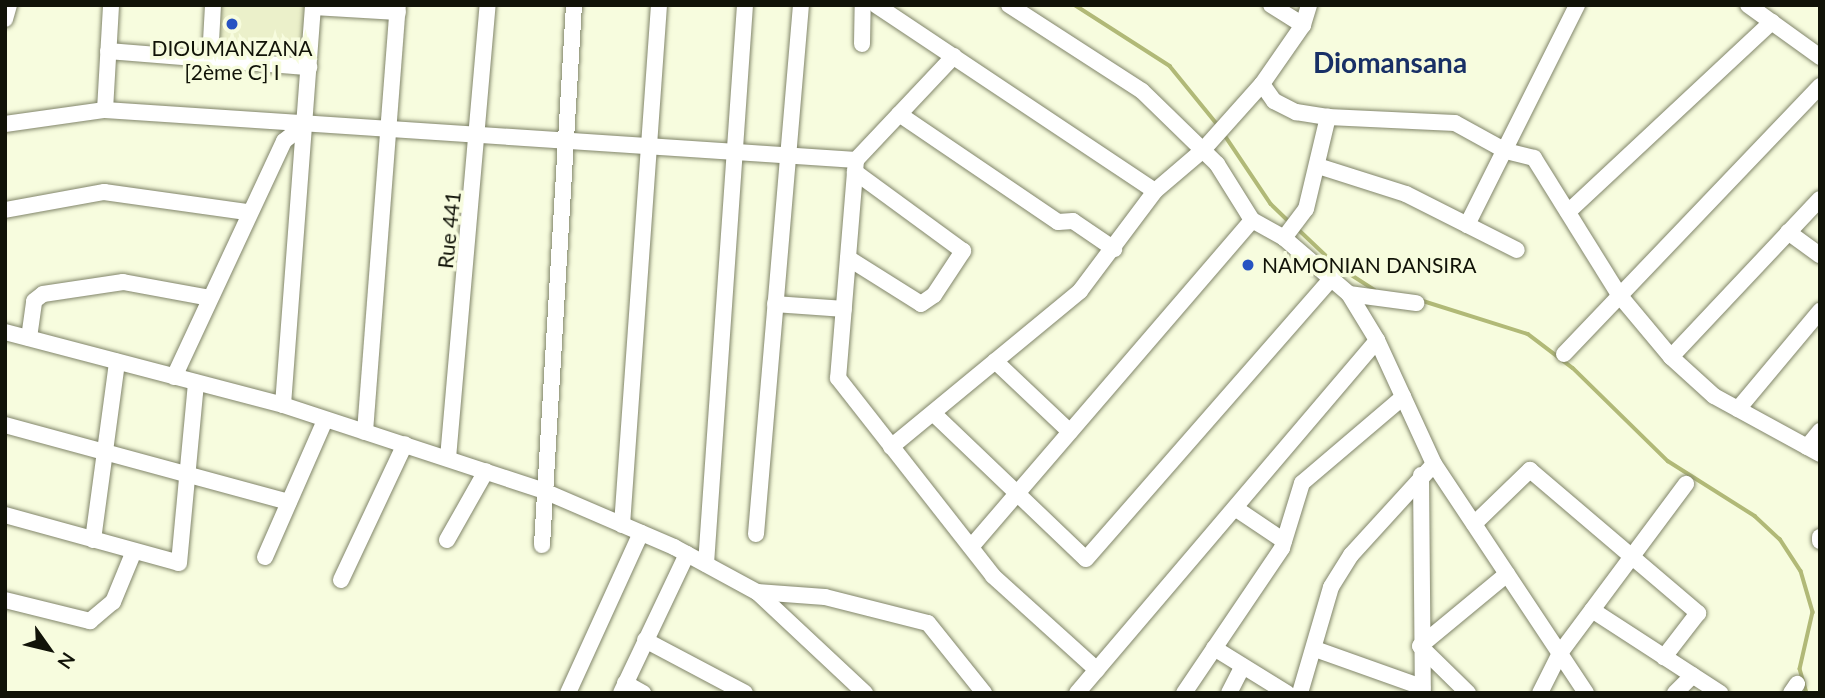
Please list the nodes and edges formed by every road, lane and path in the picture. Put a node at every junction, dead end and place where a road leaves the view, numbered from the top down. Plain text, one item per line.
1 (9, 5) edge
2 (111, 5) edge
3 (213, 5) edge
4 (488, 5) edge
5 (574, 5) edge
6 (659, 5) edge
7 (746, 5) edge
8 (801, 5) edge
9 (863, 5) edge
10 (876, 5) edge
11 (1009, 5) edge
12 (1271, 5) edge
13 (1309, 5) edge
14 (1748, 5) edge
15 (313, 6) edge
16 (1576, 6) edge
17 (398, 9) edge
18 (5, 19) edge
19 (1772, 22) junction
20 (1303, 25) junction
21 (862, 44) dead end
22 (108, 51) junction
23 (954, 56) junction
24 (1820, 57) edge
25 (210, 59) junction
26 (309, 67) junction
27 (1262, 85) junction
28 (1820, 86) edge
29 (105, 110) junction
30 (899, 114) junction
31 (1328, 117) junction
32 (5, 124) edge
33 (306, 124) junction
34 (388, 129) junction
35 (479, 135) junction
36 (562, 141) junction
37 (648, 146) junction
38 (1203, 150) junction
39 (1506, 151) junction
40 (735, 152) junction
41 (788, 156) junction
42 (855, 166) junction
43 (1318, 166) junction
44 (1156, 191) junction
45 (1820, 199) edge
46 (5, 210) edge
47 (247, 212) junction
48 (1569, 212) junction
49 (1252, 220) junction
50 (1467, 225) junction
51 (1788, 232) junction
52 (1284, 238) junction
53 (1114, 249) junction
54 (1517, 250) dead end
55 (1820, 255) edge
56 (848, 258) junction
57 (1332, 278) junction
58 (1349, 294) junction
59 (1620, 296) junction
60 (210, 298) junction
61 (1416, 303) dead end
62 (775, 304) junction
63 (844, 309) junction
64 (1820, 311) edge
65 (5, 332) edge
66 (29, 338) junction
67 (1377, 340) junction
68 (1564, 354) dead end
69 (1671, 357) junction
70 (995, 361) junction
71 (117, 362) junction
72 (174, 377) junction
73 (196, 383) junction
74 (1403, 397) junction
75 (283, 405) junction
76 (1738, 409) junction
77 (933, 413) junction
78 (325, 420) junction
79 (5, 425) edge
80 (1820, 431) edge
81 (365, 432) junction
82 (1070, 432) junction
83 (405, 444) junction
84 (891, 447) junction
85 (1813, 450) edge
86 (104, 452) junction
87 (447, 458) junction
88 (1434, 464) junction
89 (486, 471) junction
90 (187, 474) junction
91 (1421, 475) junction
92 (1686, 484) dead end
93 (544, 491) junction
94 (1018, 492) junction
95 (289, 502) junction
96 (1235, 508) junction
97 (5, 515) edge
98 (1474, 524) junction
99 (621, 525) junction
100 (641, 533) junction
101 (755, 534) dead end
102 (93, 540) junction
103 (447, 540) dead end
104 (1284, 541) junction
105 (542, 545) dead end
106 (971, 547) junction
107 (134, 551) junction
108 (687, 554) junction
109 (264, 557) dead end
110 (1632, 557) junction
111 (706, 564) junction
112 (1507, 574) junction
113 (341, 580) dead end
114 (757, 592) junction
115 (5, 600) edge
116 (1592, 610) junction
117 (646, 640) junction
118 (1420, 646) junction
119 (1214, 648) junction
120 (1315, 649) junction
121 (1560, 653) junction
122 (1664, 657) junction
123 (1243, 666) junction
124 (1097, 670) junction
125 (1693, 675) junction
126 (623, 688) edge
127 (1422, 690) edge
128 (568, 693) edge
129 (643, 693) edge
130 (745, 693) edge
131 (865, 693) edge
132 (984, 693) edge
133 (1077, 693) edge
134 (1184, 693) edge
135 (1229, 693) edge
136 (1287, 693) edge
137 (1300, 693) edge
138 (1468, 693) edge
139 (1540, 693) edge
140 (1586, 693) edge
141 (1675, 693) edge
142 (1720, 693) edge

1 - 18 street
2 - 22 street
3 - 25 street
4 - 35 street, Rue 441
5 - 36 street
6 - 37 street
7 - 40 street
8 - 41 street
9 - 21 street
10 - 23 street
11 - 38 street
12 - 20 street
13 - 20 street
14 - 19 street
15 - 17 street
15 - 26 street
16 - 39 street
17 - 34 street
19 - 24 street
19 - 48 street
20 - 27 street
22 - 25 street
22 - 29 street
23 - 30 street
23 - 44 street
25 - 26 street
26 - 33 street
27 - 31 street
27 - 38 street
28 - 59 street
29 - 32 street
29 - 33 street
30 - 42 street
30 - 53 street
31 - 39 street
31 - 43 street
33 - 34 street
33 - 47 street
33 - 75 street
34 - 35 street
34 - 81 street
35 - 36 street
35 - 87 street, Rue 441
36 - 37 street
36 - 93 street
37 - 40 street
37 - 99 street
38 - 44 street
38 - 49 street
39 - 48 street
39 - 50 street
40 - 41 street
40 - 111 street
41 - 42 street
41 - 62 street
42 - 56 street
42 - 56 street
43 - 50 street
43 - 52 street
44 - 53 street
45 - 51 street
46 - 47 street
47 - 60 street
48 - 59 street
49 - 52 street
49 - 82 street
50 - 54 street
51 - 55 street
51 - 69 street
52 - 57 street
53 - 70 street
56 - 63 street
57 - 58 street
57 - 94 street
58 - 61 street
58 - 67 street
59 - 68 street
59 - 69 street
60 - 66 street
60 - 72 street
62 - 63 street
62 - 101 street
63 - 84 street
64 - 76 street
65 - 66 street
66 - 71 street
67 - 74 street
67 - 96 street
69 - 76 street
70 - 77 street
70 - 82 street
71 - 72 street
71 - 86 street
72 - 73 street
73 - 75 street
73 - 90 street
74 - 88 street
74 - 104 street
75 - 78 street
76 - 85 street
77 - 84 street
77 - 94 street
78 - 81 street
78 - 95 street
79 - 86 street
80 - 85 street
81 - 83 street
82 - 94 street
83 - 87 street
83 - 113 street
84 - 106 street
86 - 90 street
86 - 102 street
87 - 89 street
88 - 91 street
88 - 98 street
89 - 93 street
89 - 103 street
90 - 95 street
90 - 107 street
91 - 118 street
91 - 120 street
92 - 110 street
93 - 99 street
93 - 105 street
94 - 106 street
95 - 109 street
96 - 104 street
96 - 124 street
97 - 102 street
98 - 110 street
98 - 112 street
99 - 100 street
100 - 108 street
100 - 128 street
102 - 107 street
104 - 119 street
106 - 124 street
107 - 115 street
108 - 111 street
108 - 117 street
110 - 116 street
110 - 122 street
111 - 114 street
112 - 118 street
112 - 121 street
114 - 131 street
114 - 132 street
116 - 121 street
116 - 122 street
117 - 126 street
117 - 130 street
118 - 127 street
118 - 138 street
119 - 123 street
119 - 134 street
120 - 127 street
120 - 137 street
121 - 139 street
121 - 140 street
122 - 125 street
123 - 135 street
123 - 136 street
124 - 133 street
125 - 141 street
125 - 142 street
126 - 129 street

